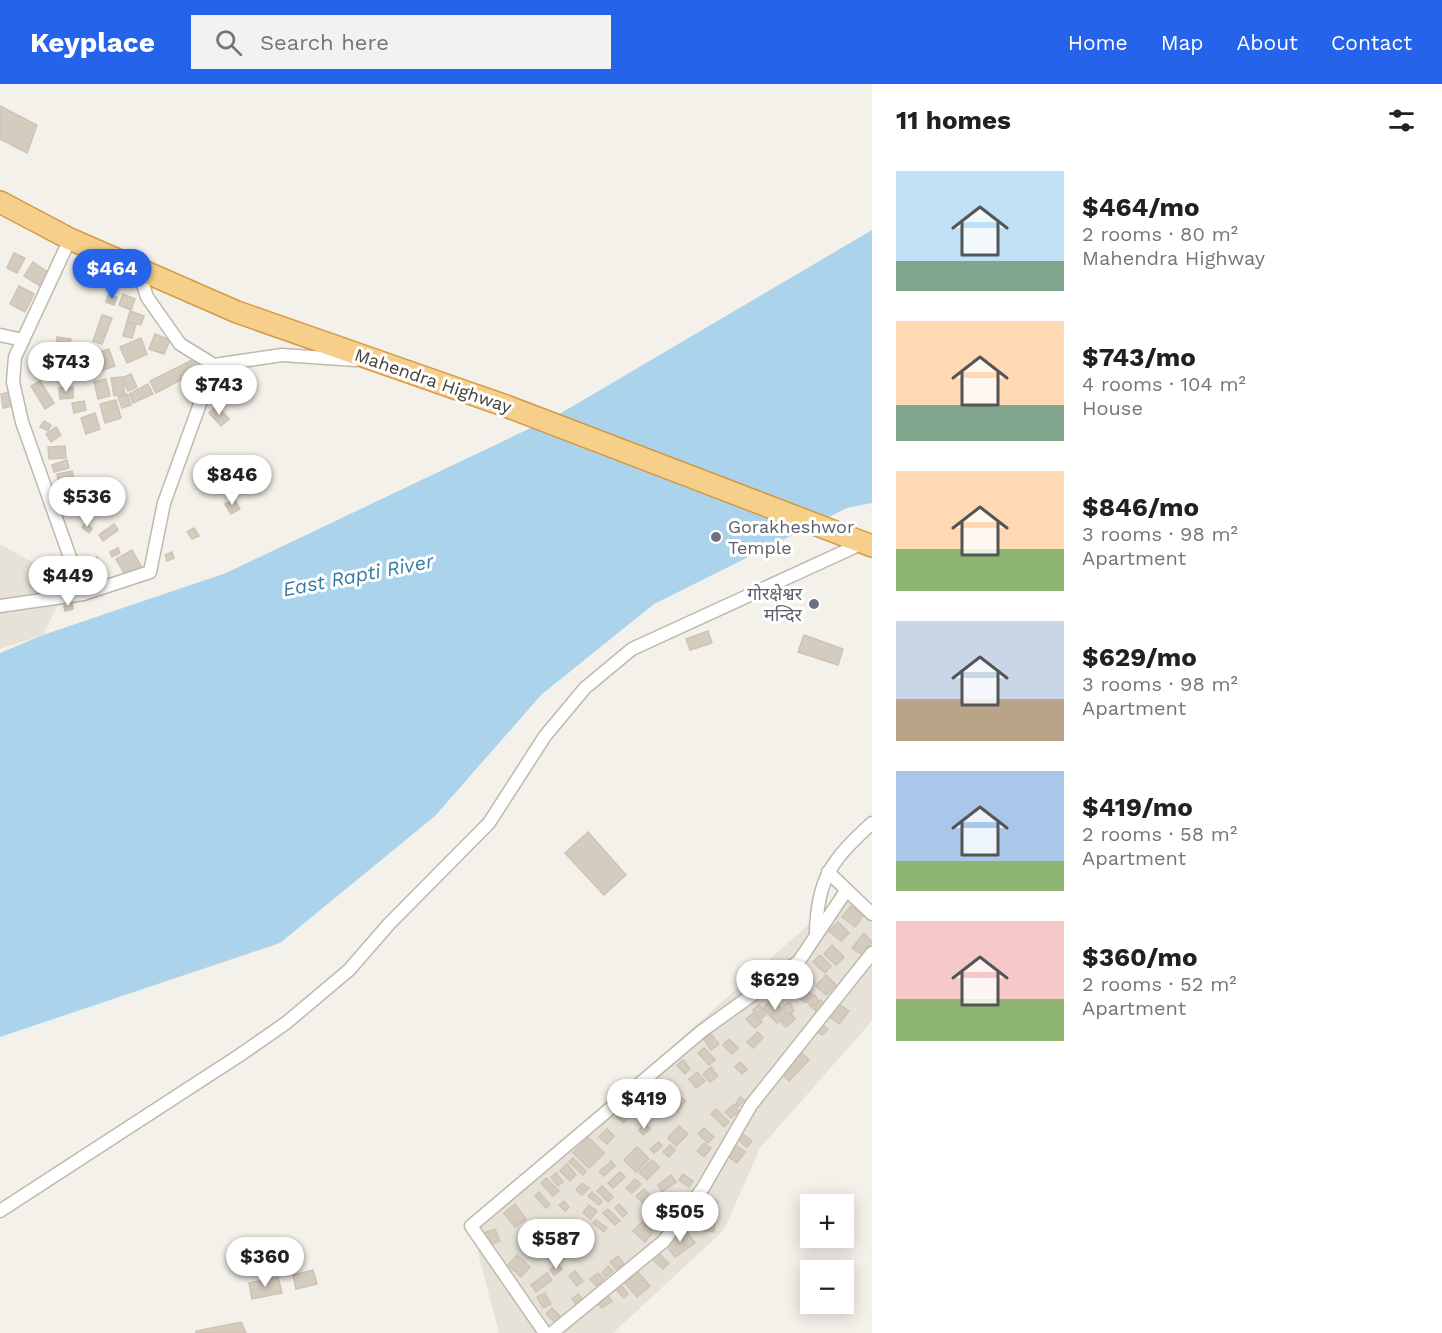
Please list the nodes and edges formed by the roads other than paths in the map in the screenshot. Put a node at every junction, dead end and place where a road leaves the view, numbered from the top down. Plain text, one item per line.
1 (0, 202) edge
2 (70, 239) junction
3 (138, 269) junction
4 (0, 335) edge
5 (23, 340) junction
6 (375, 361) junction
7 (214, 365) junction
8 (867, 544) edge
9 (83, 594) junction
10 (0, 606) edge
11 (872, 823) edge
12 (828, 872) junction
13 (846, 891) junction
14 (872, 914) edge
15 (815, 936) junction
16 (872, 953) edge
17 (0, 1211) edge
18 (545, 1333) edge
19 (552, 1333) edge

1 - 2 highway, Mahendra Highway
2 - 3 highway, Mahendra Highway
2 - 5 street
3 - 6 highway, Mahendra Highway
3 - 7 street
4 - 5 street
5 - 9 street
6 - 7 street
6 - 8 highway, Mahendra Highway
7 - 9 street
8 - 17 street
9 - 10 street
11 - 12 street
12 - 13 street
12 - 15 street
13 - 14 street
13 - 15 street
15 - 18 street
16 - 19 street

